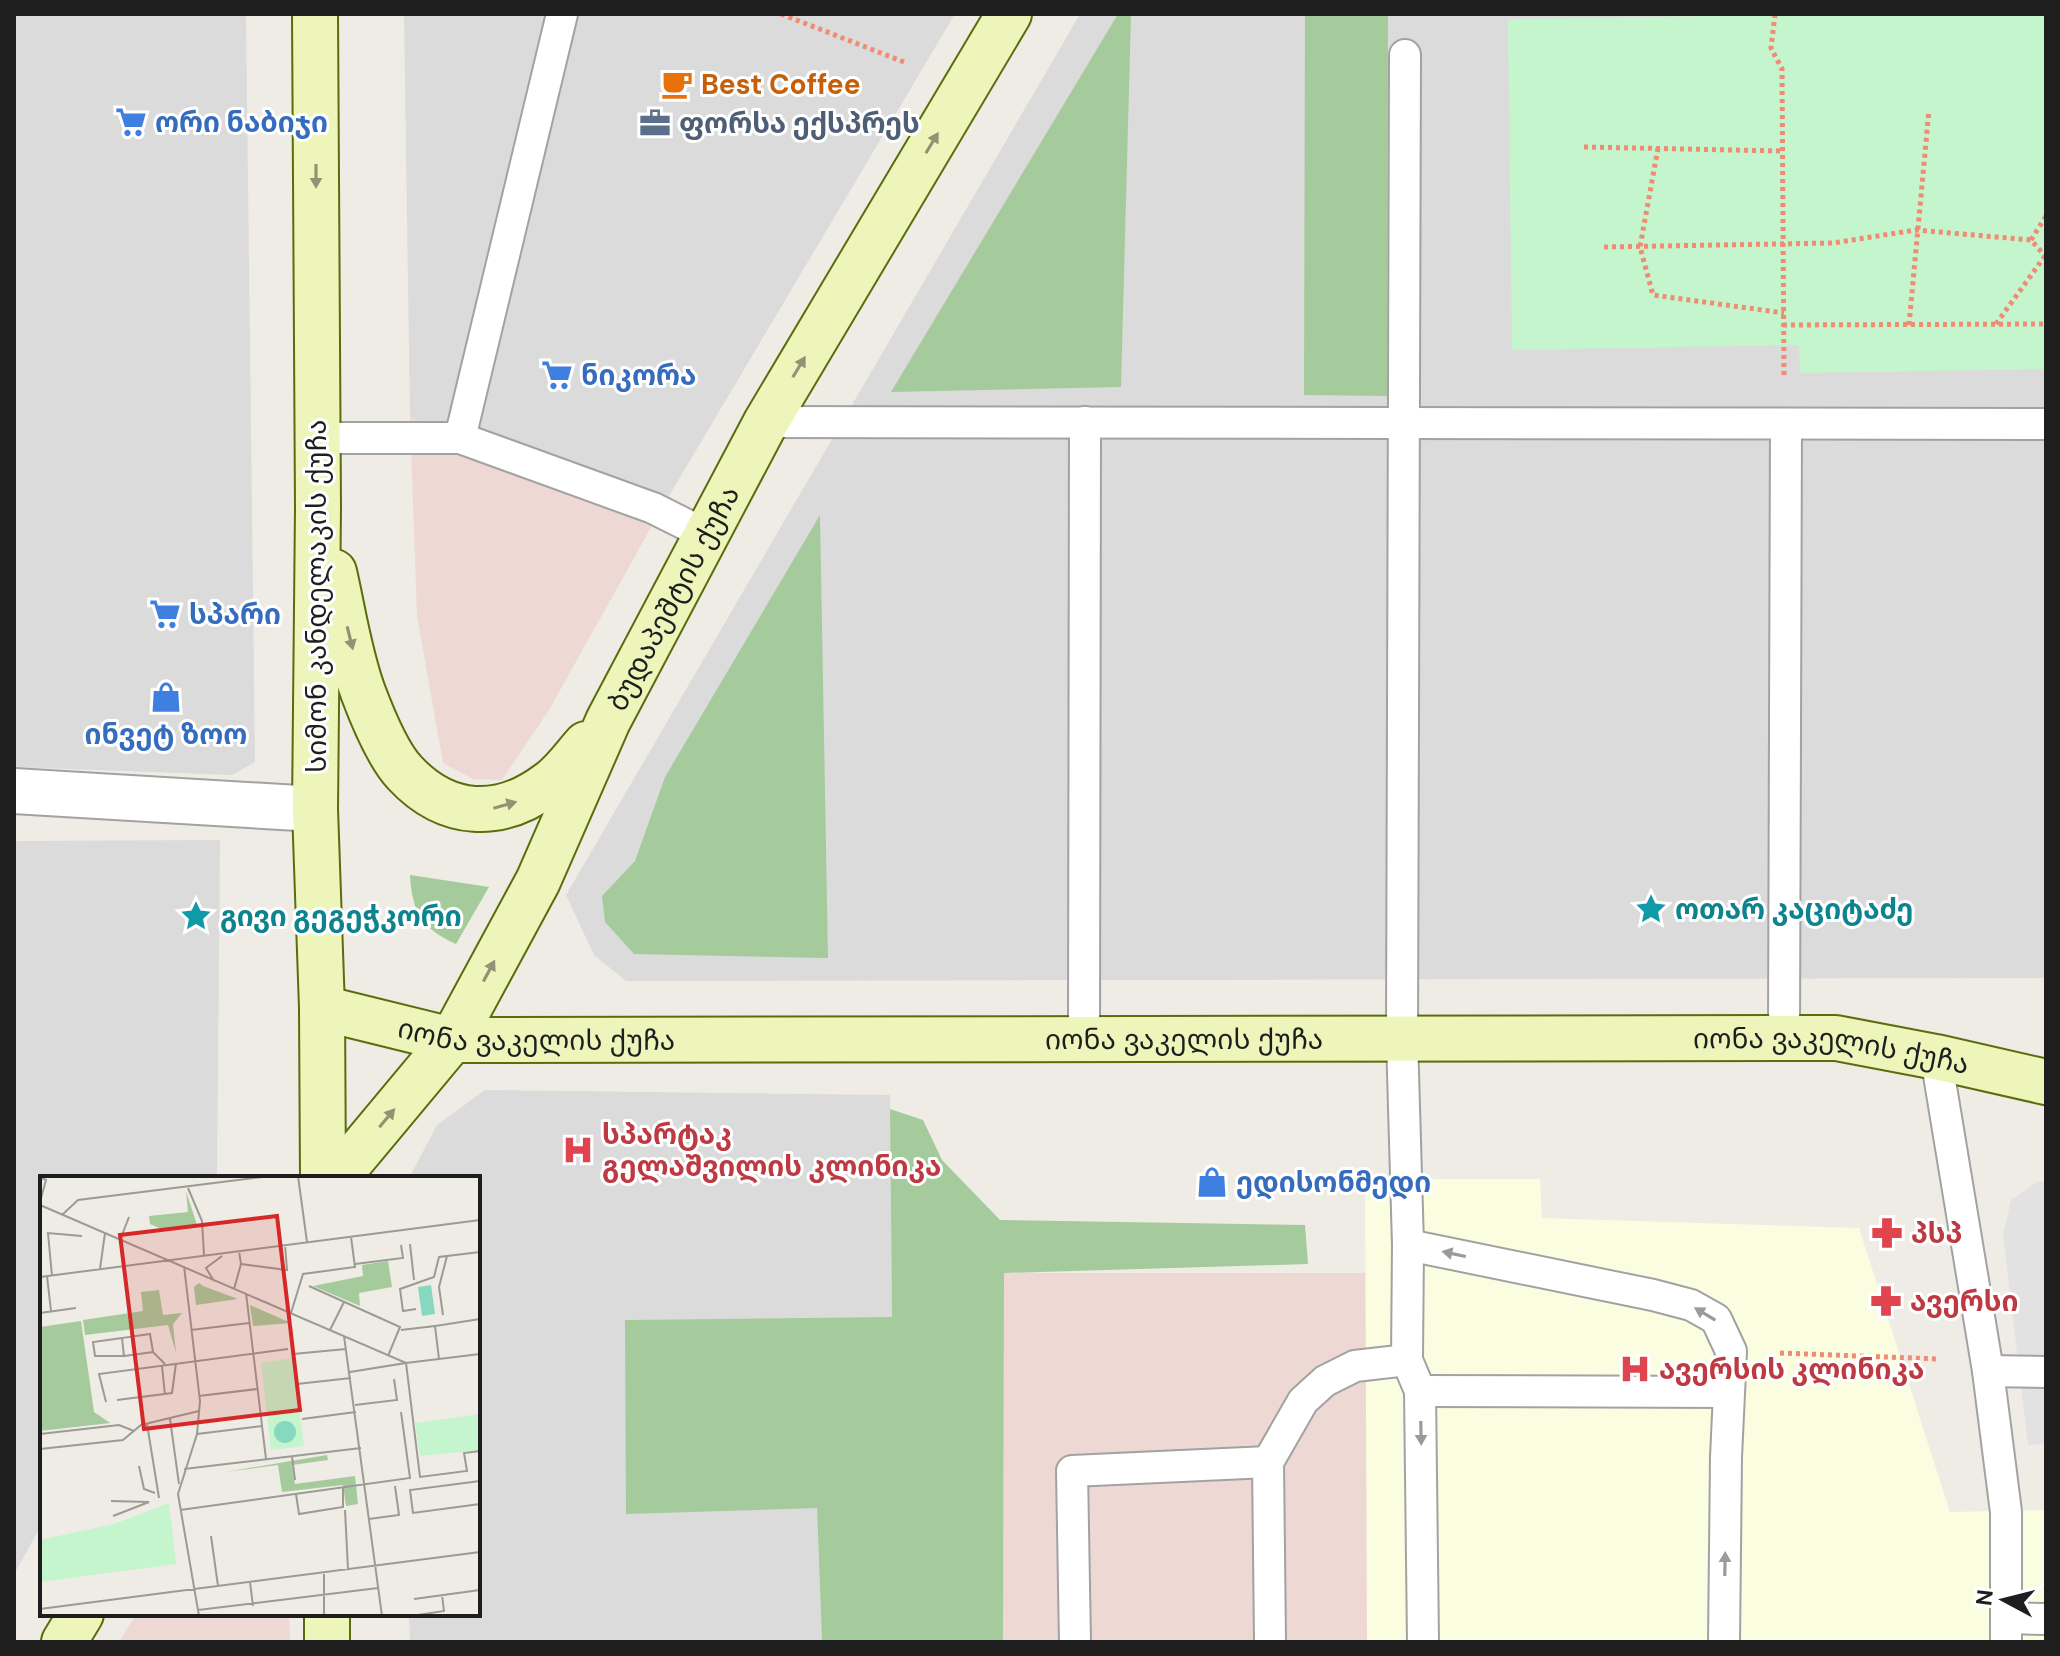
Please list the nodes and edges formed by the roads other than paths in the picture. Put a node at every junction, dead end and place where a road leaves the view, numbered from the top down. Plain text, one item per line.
1 (315, 14) edge
2 (562, 14) edge
3 (1009, 14) edge
4 (1405, 55) dead end
5 (766, 422) junction
6 (1085, 422) junction
7 (1404, 423) junction
8 (1786, 424) junction
9 (2046, 424) edge
10 (317, 438) junction
11 (460, 438) junction
12 (318, 507) junction
13 (707, 535) junction
14 (608, 721) junction
15 (14, 791) edge
16 (315, 809) junction
17 (322, 1008) junction
18 (1784, 1037) junction
19 (1402, 1038) junction
20 (1084, 1039) junction
21 (452, 1040) junction
22 (1936, 1057) junction
23 (2046, 1082) edge
24 (323, 1176) edge
25 (339, 1176) edge
26 (1408, 1245) junction
27 (1407, 1360) junction
28 (1987, 1366) junction
29 (2046, 1372) edge
30 (1420, 1391) junction
31 (1728, 1392) junction
32 (1268, 1462) junction
33 (80, 1616) edge
34 (327, 1616) edge
35 (2046, 1619) edge
36 (2006, 1630) edge
37 (64, 1642) edge
38 (327, 1642) edge
39 (1075, 1642) edge
40 (1270, 1642) edge
41 (1423, 1642) edge
42 (1724, 1642) edge

1 -> 10 main road, სიმონ კანდელაკის ქუჩა
2 - 11 lane
5 -> 3 main road, ბუდაპეშტის ქუჩა
4 - 7 lane
5 - 6 lane
5 - 13 main road, ბუდაპეშტის ქუჩა
6 - 7 lane
6 - 20 lane
7 - 8 lane
7 - 19 lane
8 - 9 lane
8 - 18 lane
10 - 11 lane
10 - 12 main road, სიმონ კანდელაკის ქუჩა
11 - 13 lane
12 -> 14 main road
12 - 16 main road, სიმონ კანდელაკის ქუჩა
13 - 14 main road, ბუდაპეშტის ქუჩა
21 -> 14 main road, ბუდაპეშტის ქუჩა
15 - 16 street
16 - 17 main road, სიმონ კანდელაკის ქუჩა
17 - 21 main road, იონა ვაკელის ქუჩა
17 - 24 main road, სიმონ კანდელაკის ქუჩა
18 - 19 main road, იონა ვაკელის ქუჩა
18 - 22 main road, იონა ვაკელის ქუჩა
19 - 20 main road, იონა ვაკელის ქუჩა
19 - 26 lane
20 - 21 main road, იონა ვაკელის ქუჩა
25 -> 21 main road, ბუდაპეშტის ქუჩა
22 - 23 main road, იონა ვაკელის ქუჩა
22 - 28 lane
26 - 27 lane
31 -> 26 lane
27 - 30 lane
27 - 32 lane
28 - 29 lane
28 - 36 lane
30 - 31 lane
30 -> 41 lane
42 -> 31 lane
32 - 39 lane
32 - 40 lane
33 - 37 main road
34 - 38 main road
35 - 36 lane

